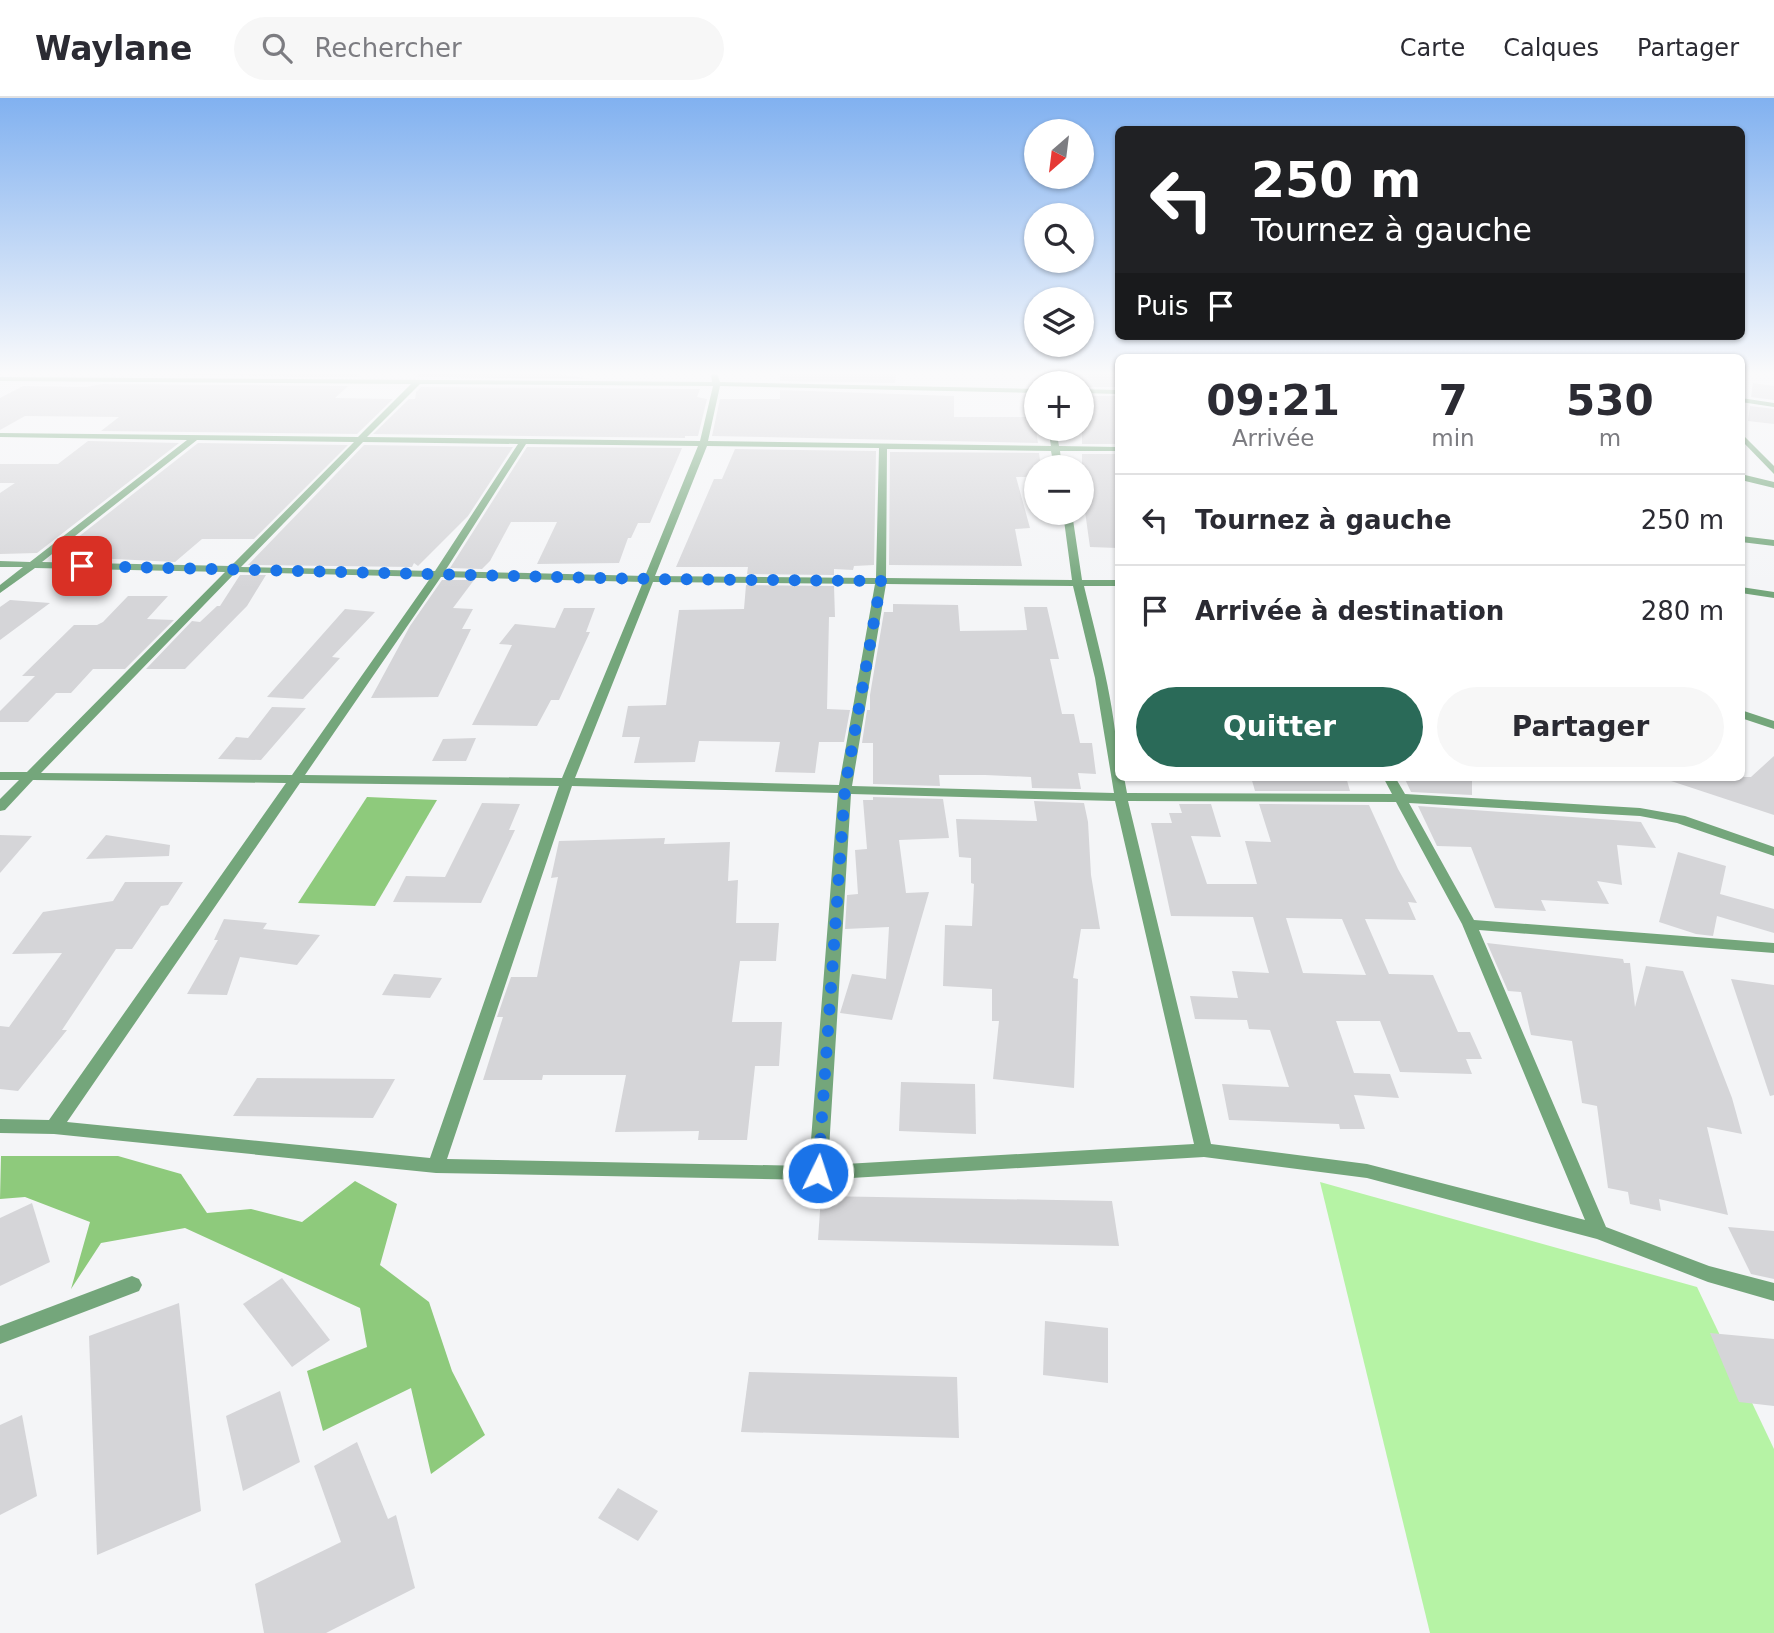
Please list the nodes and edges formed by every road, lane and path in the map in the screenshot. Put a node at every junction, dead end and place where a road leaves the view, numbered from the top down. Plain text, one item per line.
1 (703, 445) edge
2 (184, 446) edge
3 (353, 446) edge
4 (521, 446) edge
5 (760, 446) edge
6 (1056, 446) edge
7 (1751, 446) edge
8 (883, 447) junction
9 (1057, 449) junction
10 (1115, 449) edge
11 (1057, 455) edge
12 (1774, 471) edge
13 (1745, 478) edge
14 (1774, 485) edge
15 (1070, 525) edge
16 (1745, 539) edge
17 (1774, 543) edge
18 (0, 564) edge
19 (32, 565) junction
20 (231, 569) junction
21 (439, 573) junction
22 (649, 579) junction
23 (881, 581) junction
24 (1115, 583) edge
25 (1078, 584) junction
26 (0, 590) edge
27 (1745, 591) edge
28 (1774, 595) edge
29 (1745, 714) edge
30 (1774, 725) edge
31 (1115, 761) edge
32 (0, 776) edge
33 (31, 776) junction
34 (297, 779) junction
35 (1118, 781) edge
36 (1391, 781) edge
37 (568, 782) junction
38 (845, 788) junction
39 (1121, 797) junction
40 (1399, 798) junction
41 (0, 807) edge
42 (1774, 852) edge
43 (1468, 924) junction
44 (1774, 948) edge
45 (0, 1126) edge
46 (54, 1127) junction
47 (1203, 1150) junction
48 (436, 1166) junction
49 (818, 1173) junction
50 (1599, 1232) junction
51 (132, 1285) dead end
52 (1774, 1292) edge
53 (0, 1335) edge

1 - 22 street
2 - 19 street
3 - 20 street
4 - 21 street
5 - 8 street
6 - 9 street
7 - 12 street
8 - 9 street
8 - 23 street
9 - 10 street
9 - 11 street
13 - 14 street
15 - 25 street
16 - 17 street
18 - 19 street
19 - 20 street
19 - 26 street
20 - 21 street
20 - 33 street
21 - 22 street
21 - 34 street
22 - 23 street
22 - 37 street
23 - 25 street
23 - 38 street
24 - 25 street
25 - 31 street
27 - 28 street
29 - 30 street
32 - 33 street
33 - 34 street
33 - 41 street
34 - 37 street
34 - 46 street
35 - 39 street
36 - 40 street
37 - 38 street
37 - 48 street
38 - 39 street
38 - 49 street
39 - 40 street
39 - 47 street
40 - 42 street
40 - 43 street
43 - 44 street
43 - 50 street
45 - 46 street
46 - 48 street
47 - 49 street
47 - 50 street
48 - 49 street
50 - 52 street
51 - 53 street

